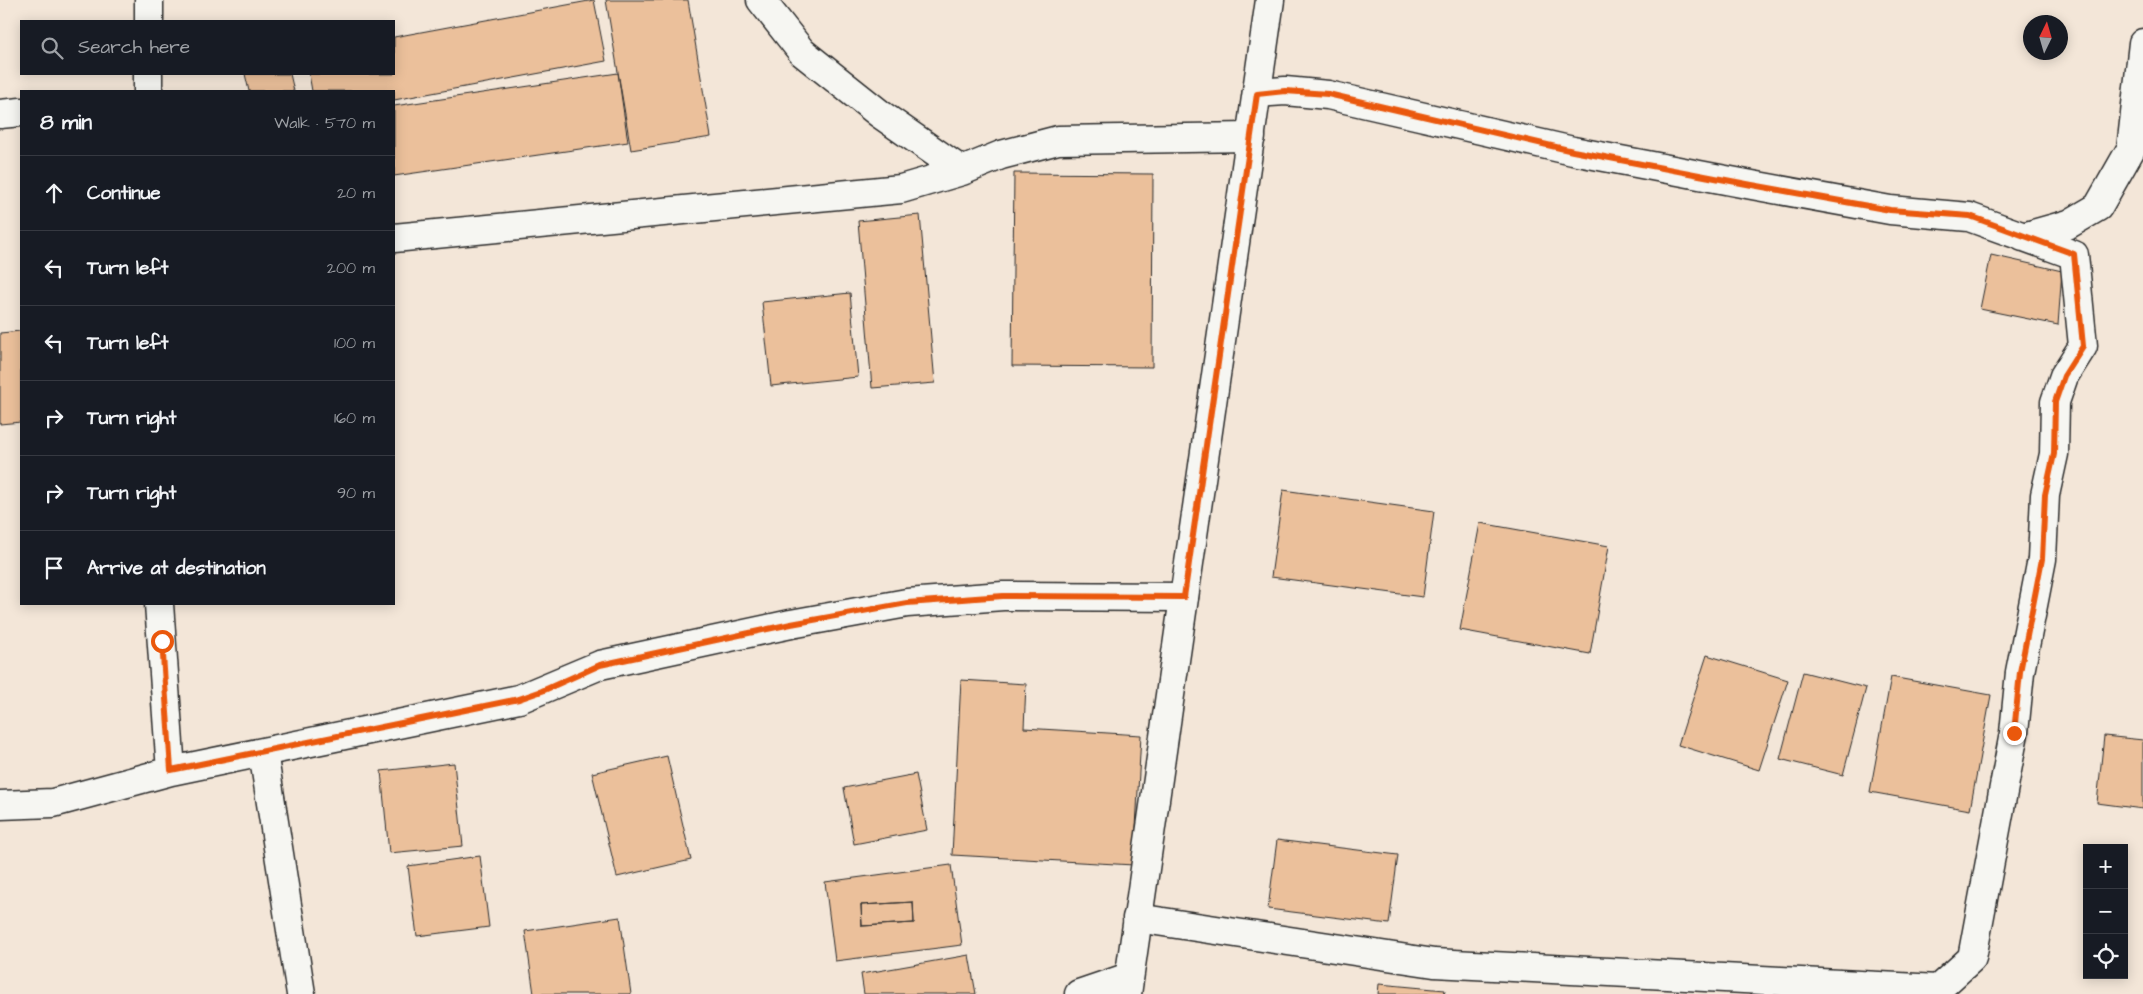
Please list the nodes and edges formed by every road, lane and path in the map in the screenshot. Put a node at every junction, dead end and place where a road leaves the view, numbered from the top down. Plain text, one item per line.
1 (149, 0) edge
2 (761, 0) edge
3 (1270, 0) edge
4 (148, 20) edge
5 (2143, 43) edge
6 (148, 75) edge
7 (148, 90) edge
8 (1257, 94) junction
9 (20, 112) edge
10 (0, 114) edge
11 (1250, 137) junction
12 (962, 171) junction
13 (2023, 237) junction
14 (395, 238) edge
15 (1184, 597) junction
16 (159, 605) edge
17 (263, 752) junction
18 (171, 770) junction
19 (0, 805) edge
20 (1137, 918) junction
21 (1128, 985) edge
22 (301, 994) edge
23 (1079, 994) edge

1 - 4 street
2 - 12 street
3 - 8 street
5 - 13 street
6 - 7 street
8 - 11 street
8 - 13 street
9 - 10 street
11 - 12 street
11 - 15 street
12 - 14 street
13 - 20 street
15 - 17 street
15 - 20 street
16 - 18 street
17 - 18 street
17 - 22 street
18 - 19 street
20 - 21 street
21 - 23 street

